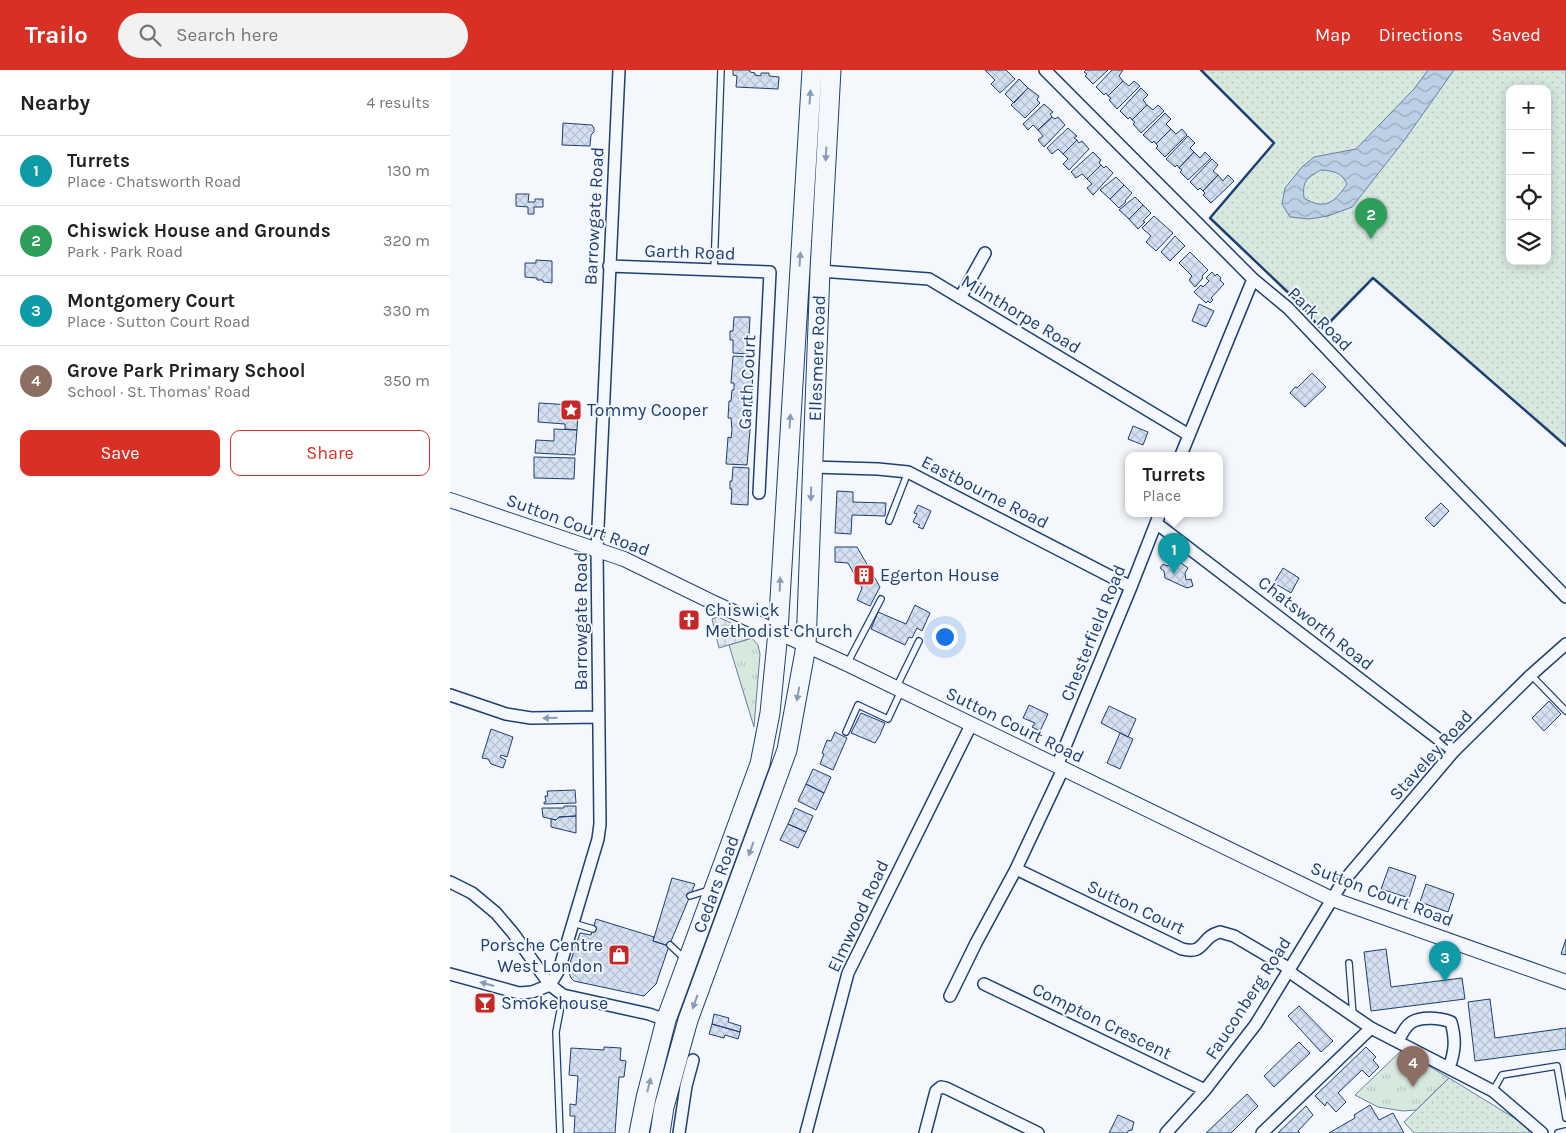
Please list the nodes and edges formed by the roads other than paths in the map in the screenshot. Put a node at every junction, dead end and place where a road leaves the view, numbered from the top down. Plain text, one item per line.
1 (619, 70) edge
2 (722, 70) edge
3 (812, 70) edge
4 (831, 70) edge
5 (1045, 70) edge
6 (985, 253) dead end
7 (609, 266) junction
8 (714, 271) junction
9 (820, 271) junction
10 (770, 272) joint
11 (1253, 279) junction
12 (960, 298) junction
13 (1189, 435) junction
14 (1183, 452) edge
15 (812, 467) junction
16 (908, 472) junction
17 (759, 493) dead end
18 (450, 500) edge
19 (1158, 518) edge
20 (889, 521) dead end
21 (598, 549) junction
22 (1131, 587) junction
23 (1566, 597) edge
24 (881, 599) dead end
25 (778, 632) junction
26 (919, 642) dead end
27 (1566, 644) edge
28 (806, 646) junction
29 (847, 664) junction
30 (1531, 675) junction
31 (898, 690) junction
32 (450, 695) edge
33 (1566, 711) edge
34 (599, 717) junction
35 (971, 725) junction
36 (846, 732) dead end
37 (1454, 751) junction
38 (1060, 768) junction
39 (1016, 870) junction
40 (450, 882) edge
41 (714, 888) junction
42 (690, 896) dead end
43 (1332, 899) junction
44 (572, 922) junction
45 (593, 929) dead end
46 (670, 945) dead end
47 (687, 961) junction
48 (1349, 963) dead end
49 (1289, 970) junction
50 (450, 974) edge
51 (1566, 982) edge
52 (984, 984) dead end
53 (550, 985) junction
54 (563, 995) junction
55 (950, 996) dead end
56 (1353, 1015) junction
57 (666, 1020) junction
58 (1372, 1028) junction
59 (1398, 1042) junction
60 (693, 1060) dead end
61 (1449, 1068) junction
62 (1206, 1090) junction
63 (1493, 1091) junction
64 (1566, 1118) edge
65 (1566, 1131) edge
66 (1034, 1132) edge
67 (560, 1133) edge
68 (639, 1133) edge
69 (660, 1133) edge
70 (679, 1133) edge
71 (806, 1133) edge
72 (925, 1133) edge
73 (1166, 1133) edge
74 (1262, 1133) edge
75 (1541, 1133) edge
76 (1558, 1133) edge

1 - 7 street, Barrowgate Road
2 - 8 lane
25 -> 3 highway, Ellesmere Road
4 -> 9 highway, Ellesmere Road
5 - 11 street, Park Road
6 - 12 street
7 - 8 street, Garth Road
7 - 21 street, Barrowgate Road
8 - 10 street, Garth Road
9 - 12 street, Milnthorpe Road
9 - 15 highway, Ellesmere Road
10 - 17 street, Garth Court
11 - 13 street
11 - 23 street, Park Road
12 - 13 street, Milnthorpe Road
13 - 14 street
15 - 16 street, Eastbourne Road
15 -> 28 highway, Ellesmere Road
16 - 20 lane
16 - 22 street, Eastbourne Road
18 - 21 street, Sutton Court Road
19 - 22 street, Chesterfield Road
19 - 37 street, Chatsworth Road
21 - 25 street, Sutton Court Road
21 - 34 street, Barrowgate Road
22 - 38 street, Chesterfield Road
24 - 29 lane
25 - 28 street, Sutton Court Road
25 - 41 highway, Cedars Road
26 - 31 lane
27 - 30 street, Staveley Road
28 - 29 street, Sutton Court Road
28 -> 69 highway, Cedars Road
29 - 31 street, Sutton Court Road
30 - 33 lane
30 - 37 street, Staveley Road
31 - 35 street, Sutton Court Road
31 - 36 lane
34 -> 32 street
34 - 44 street, Barrowgate Road
35 - 38 street, Sutton Court Road
35 - 71 street, Elmwood Road
37 - 43 street, Staveley Road
38 - 39 street, Chesterfield Road
38 - 43 street, Sutton Court Road
39 - 49 street, Sutton Court
39 - 55 street, Chesterfield Road
40 - 53 street
41 - 42 lane
41 - 47 highway, Cedars Road
43 - 49 street, Fauconberg Road
43 - 51 street, Sutton Court Road
44 - 45 lane
44 - 53 street, Barrowgate Road
46 - 47 lane
47 - 57 highway, Cedars Road
48 - 56 lane
49 - 56 street
49 - 62 street, Fauconberg Road
53 -> 50 street
52 - 62 street, Compton Crescent
53 - 54 street
54 - 57 street
54 - 67 lane
56 - 58 street
68 -> 57 highway, Cedars Road
58 - 59 street
58 - 74 street
59 - 61 street
59 - 61 street
60 - 70 street
61 - 63 street
62 - 73 street, Fauconberg Road
63 - 64 lane
63 - 75 street
65 - 76 lane
66 - 72 street

